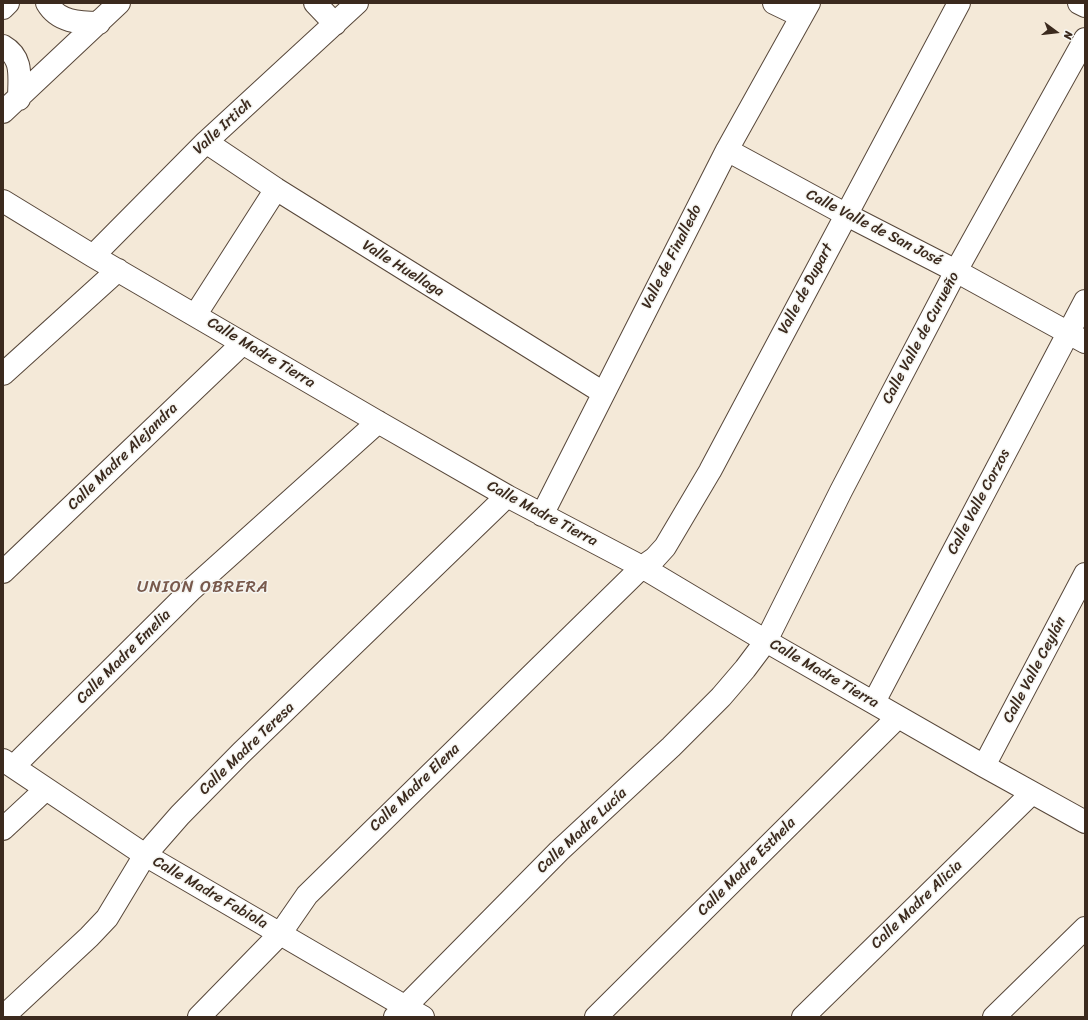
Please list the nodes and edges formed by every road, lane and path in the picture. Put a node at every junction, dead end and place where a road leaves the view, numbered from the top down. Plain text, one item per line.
1 (8, 3) edge
2 (47, 3) edge
3 (119, 3) edge
4 (315, 3) edge
5 (357, 3) edge
6 (774, 3) edge
7 (958, 3) edge
8 (1079, 3) edge
9 (1085, 6) edge
10 (3, 8) edge
11 (805, 10) edge
12 (99, 24) junction
13 (335, 24) junction
14 (1085, 39) edge
15 (3, 46) edge
16 (11, 105) edge
17 (206, 142) junction
18 (727, 150) junction
19 (276, 190) junction
20 (3, 201) edge
21 (845, 214) junction
22 (93, 256) junction
23 (118, 270) junction
24 (956, 271) junction
25 (1085, 301) edge
26 (196, 314) junction
27 (1077, 338) edge
28 (243, 343) junction
29 (3, 374) edge
30 (602, 392) junction
31 (378, 422) junction
32 (507, 496) junction
33 (542, 515) junction
34 (642, 567) junction
35 (3, 572) edge
36 (1085, 574) edge
37 (766, 641) junction
38 (874, 702) junction
39 (898, 717) junction
40 (9, 763) edge
41 (984, 766) junction
42 (46, 789) junction
43 (1032, 793) junction
44 (1085, 822) edge
45 (3, 829) edge
46 (145, 855) junction
47 (1085, 928) edge
48 (280, 934) junction
49 (12, 1008) edge
50 (408, 1013) edge
51 (199, 1017) edge
52 (596, 1017) edge
53 (802, 1017) edge
54 (994, 1017) edge

1 - 10 street
2 - 12 street
3 - 12 street
4 - 13 street
5 - 13 street, Valle Irtich
6 - 11 street
7 - 21 street, Valle de Dupart
8 - 9 street
11 - 18 street, Valle de Finalledo
12 - 16 street
13 - 17 street, Valle Irtich
14 - 24 street, Calle Valle de Curueño
15 - 16 street
17 - 19 street, Valle Huellaga
17 - 22 street, Valle Irtich
18 - 21 street, Calle Valle de San José
18 - 30 street, Valle de Finalledo
19 - 26 street
19 - 30 street, Valle Huellaga
20 - 22 street, Calle Madre Tierra
21 - 24 street, Calle Valle de San José
21 - 34 street, Valle de Dupart
22 - 23 street, Calle Madre Tierra
23 - 26 street, Calle Madre Tierra
23 - 29 street
24 - 27 street, Calle Valle de San José
24 - 37 street, Calle Valle de Curueño
25 - 27 street, Calle Valle Corzos
26 - 28 street, Calle Madre Tierra
27 - 38 street, Calle Valle Corzos
28 - 31 street, Calle Madre Tierra
28 - 35 street, Calle Madre Alejandra
30 - 33 street, Valle de Finalledo
31 - 32 street, Calle Madre Tierra
31 - 40 street, Calle Madre Emelia
32 - 33 street, Calle Madre Tierra
32 - 46 street, Calle Madre Teresa
33 - 34 street, Calle Madre Tierra
34 - 37 street, Calle Madre Tierra
34 - 48 street, Calle Madre Elena
36 - 41 street, Calle Valle Ceylán
37 - 38 street, Calle Madre Tierra
37 - 50 street, Calle Madre Lucía
38 - 39 street, Calle Madre Tierra
39 - 41 street, Calle Madre Tierra
39 - 52 street, Calle Madre Esthela
40 - 42 street, Calle Madre Fabiola
41 - 43 street, Calle Madre Tierra
42 - 45 street
42 - 46 street, Calle Madre Fabiola
43 - 44 street, Calle Madre Tierra
43 - 53 street, Calle Madre Alicia
46 - 48 street, Calle Madre Fabiola
46 - 49 street, Calle Madre Teresa
47 - 54 street
48 - 50 street, Calle Madre Fabiola
48 - 51 street, Calle Madre Elena

